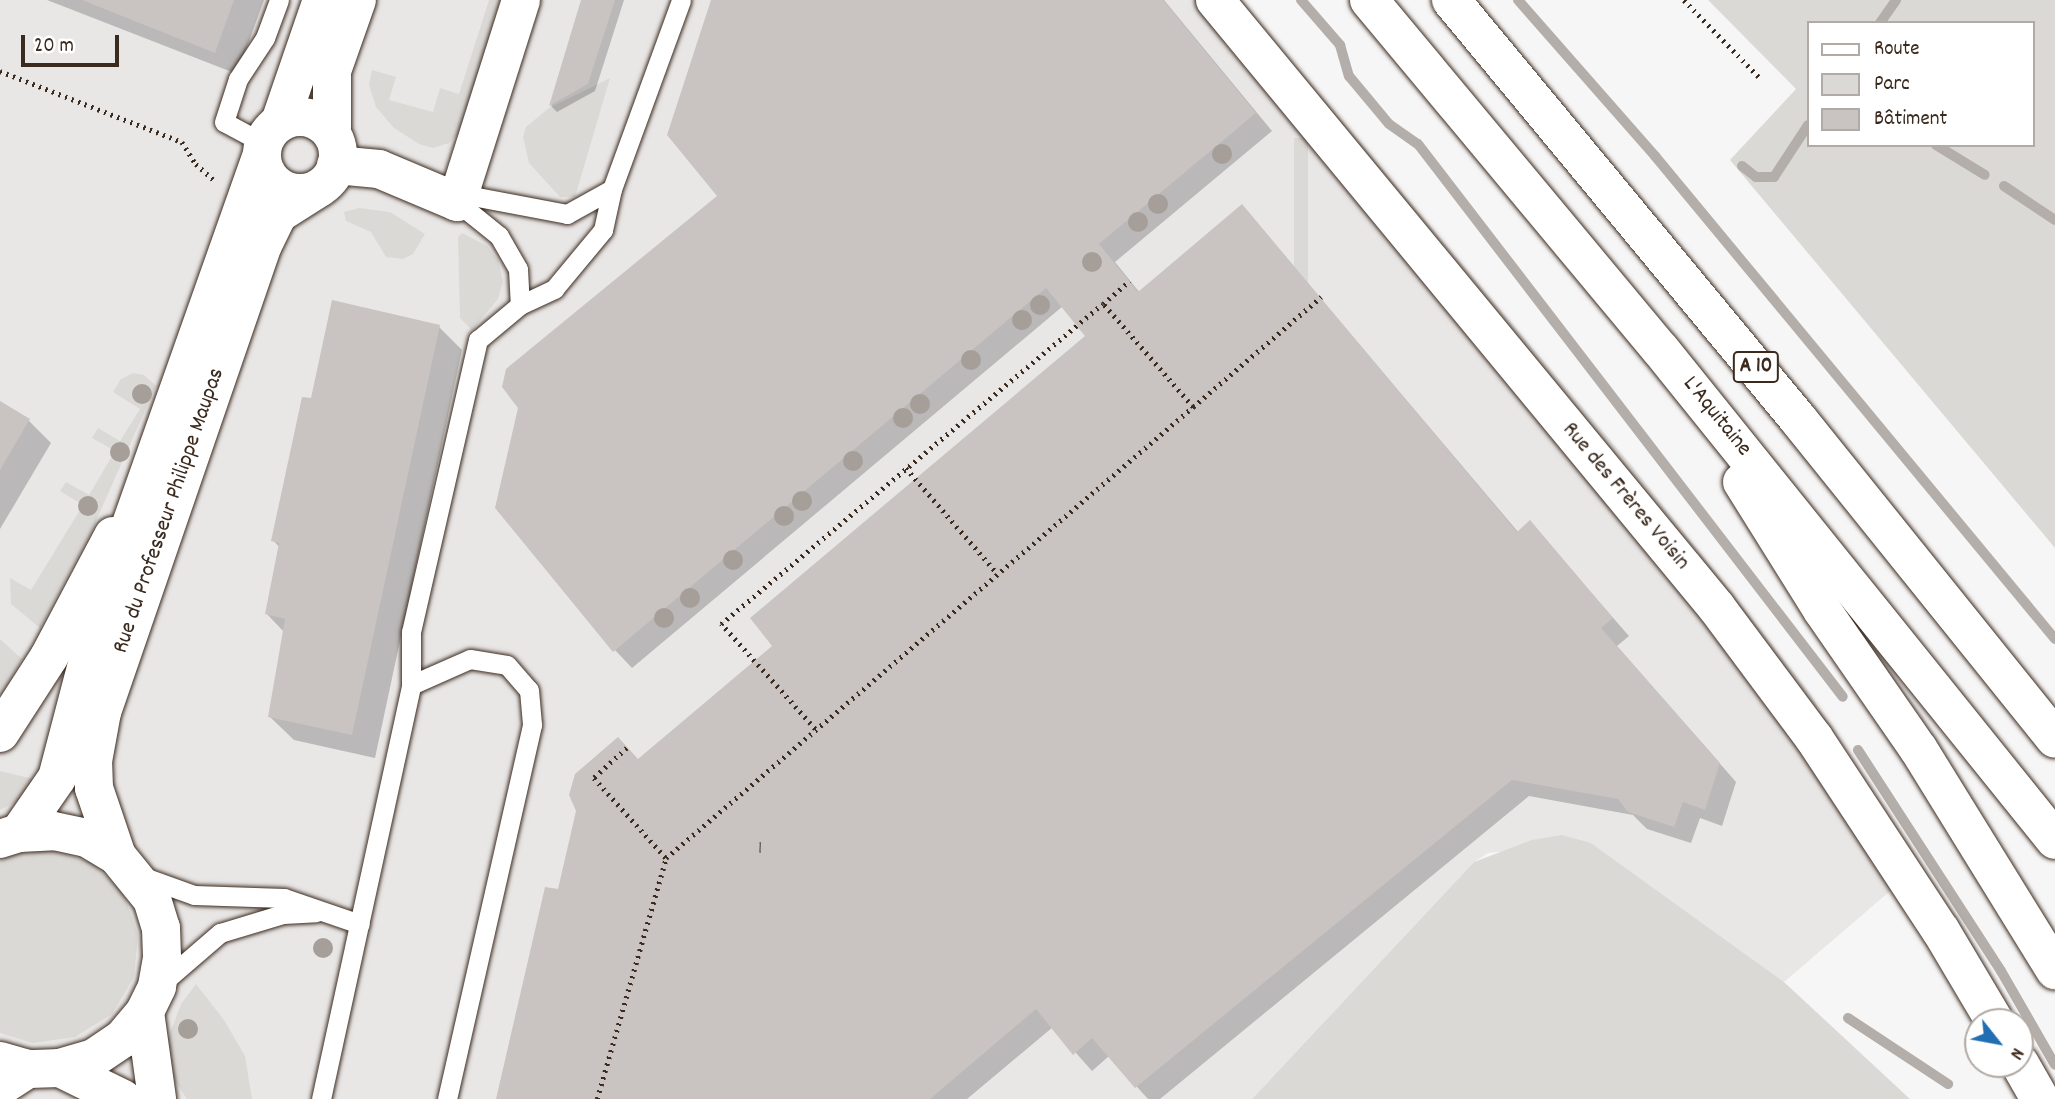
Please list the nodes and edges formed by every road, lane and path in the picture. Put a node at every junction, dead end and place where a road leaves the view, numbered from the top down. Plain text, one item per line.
1 (279, 0) edge
2 (322, 0) edge
3 (357, 0) edge
4 (521, 0) edge
5 (681, 0) edge
6 (1215, 0) edge
7 (1369, 0) edge
8 (1451, 0) edge
9 (1684, 0) edge
10 (0, 71) edge
11 (1761, 79) dead end
12 (268, 141) junction
13 (328, 163) junction
14 (225, 187) dead end
15 (612, 190) junction
16 (457, 202) junction
17 (1129, 281) dead end
18 (1321, 297) dead end
19 (1103, 304) junction
20 (520, 305) junction
21 (1660, 349) junction
22 (1194, 407) junction
23 (906, 468) junction
24 (148, 469) junction
25 (997, 573) junction
26 (411, 685) junction
27 (815, 729) junction
28 (0, 733) edge
29 (2055, 739) edge
30 (628, 748) dead end
31 (10, 836) edge
32 (2055, 840) edge
33 (666, 858) junction
34 (127, 865) junction
35 (324, 911) junction
36 (360, 924) junction
37 (2055, 970) edge
38 (151, 1000) junction
39 (1987, 1008) edge
40 (22, 1071) edge
41 (2028, 1078) edge
42 (123, 1099) edge
43 (157, 1099) edge
44 (321, 1099) edge
45 (447, 1099) edge
46 (597, 1099) edge
47 (2040, 1099) edge

1 - 12 lane
2 - 12 main road, Rue du Professeur Philippe Maupas
3 - 13 main road
4 - 16 main road
5 - 15 lane
6 - 39 main road, Rue des Frères Voisin
7 - 21 main road, L'Aquitaine / A 10
8 - 29 main road, A 10
9 - 11 path
10 - 14 path
12 - 13 main road
12 - 13 main road
12 - 24 main road, Rue du Professeur Philippe Maupas
13 - 16 main road
13 - 34 main road, Rue du Professeur Philippe Maupas
15 - 16 lane
15 - 20 lane
16 - 20 lane
17 - 19 path
18 - 22 path
19 - 22 path
19 - 23 path
20 - 26 lane
21 - 32 main road, L'Aquitaine / A 10
21 - 37 main road
22 - 25 path
23 - 25 path
23 - 27 path
24 - 28 main road, Rue du Professeur Philippe Maupas
24 - 31 main road, Rue du Professeur Philippe Maupas
25 - 27 path
26 - 36 lane
26 - 45 lane
27 - 33 path
30 - 33 path
31 - 34 main road
33 - 46 path
34 - 35 lane
34 - 38 main road, Rue du Professeur Philippe Maupas
35 - 36 lane
35 - 38 lane
36 - 44 lane
38 - 40 main road
38 - 43 main road, Rue du Professeur Philippe Maupas
40 - 42 main road
41 - 47 main road

